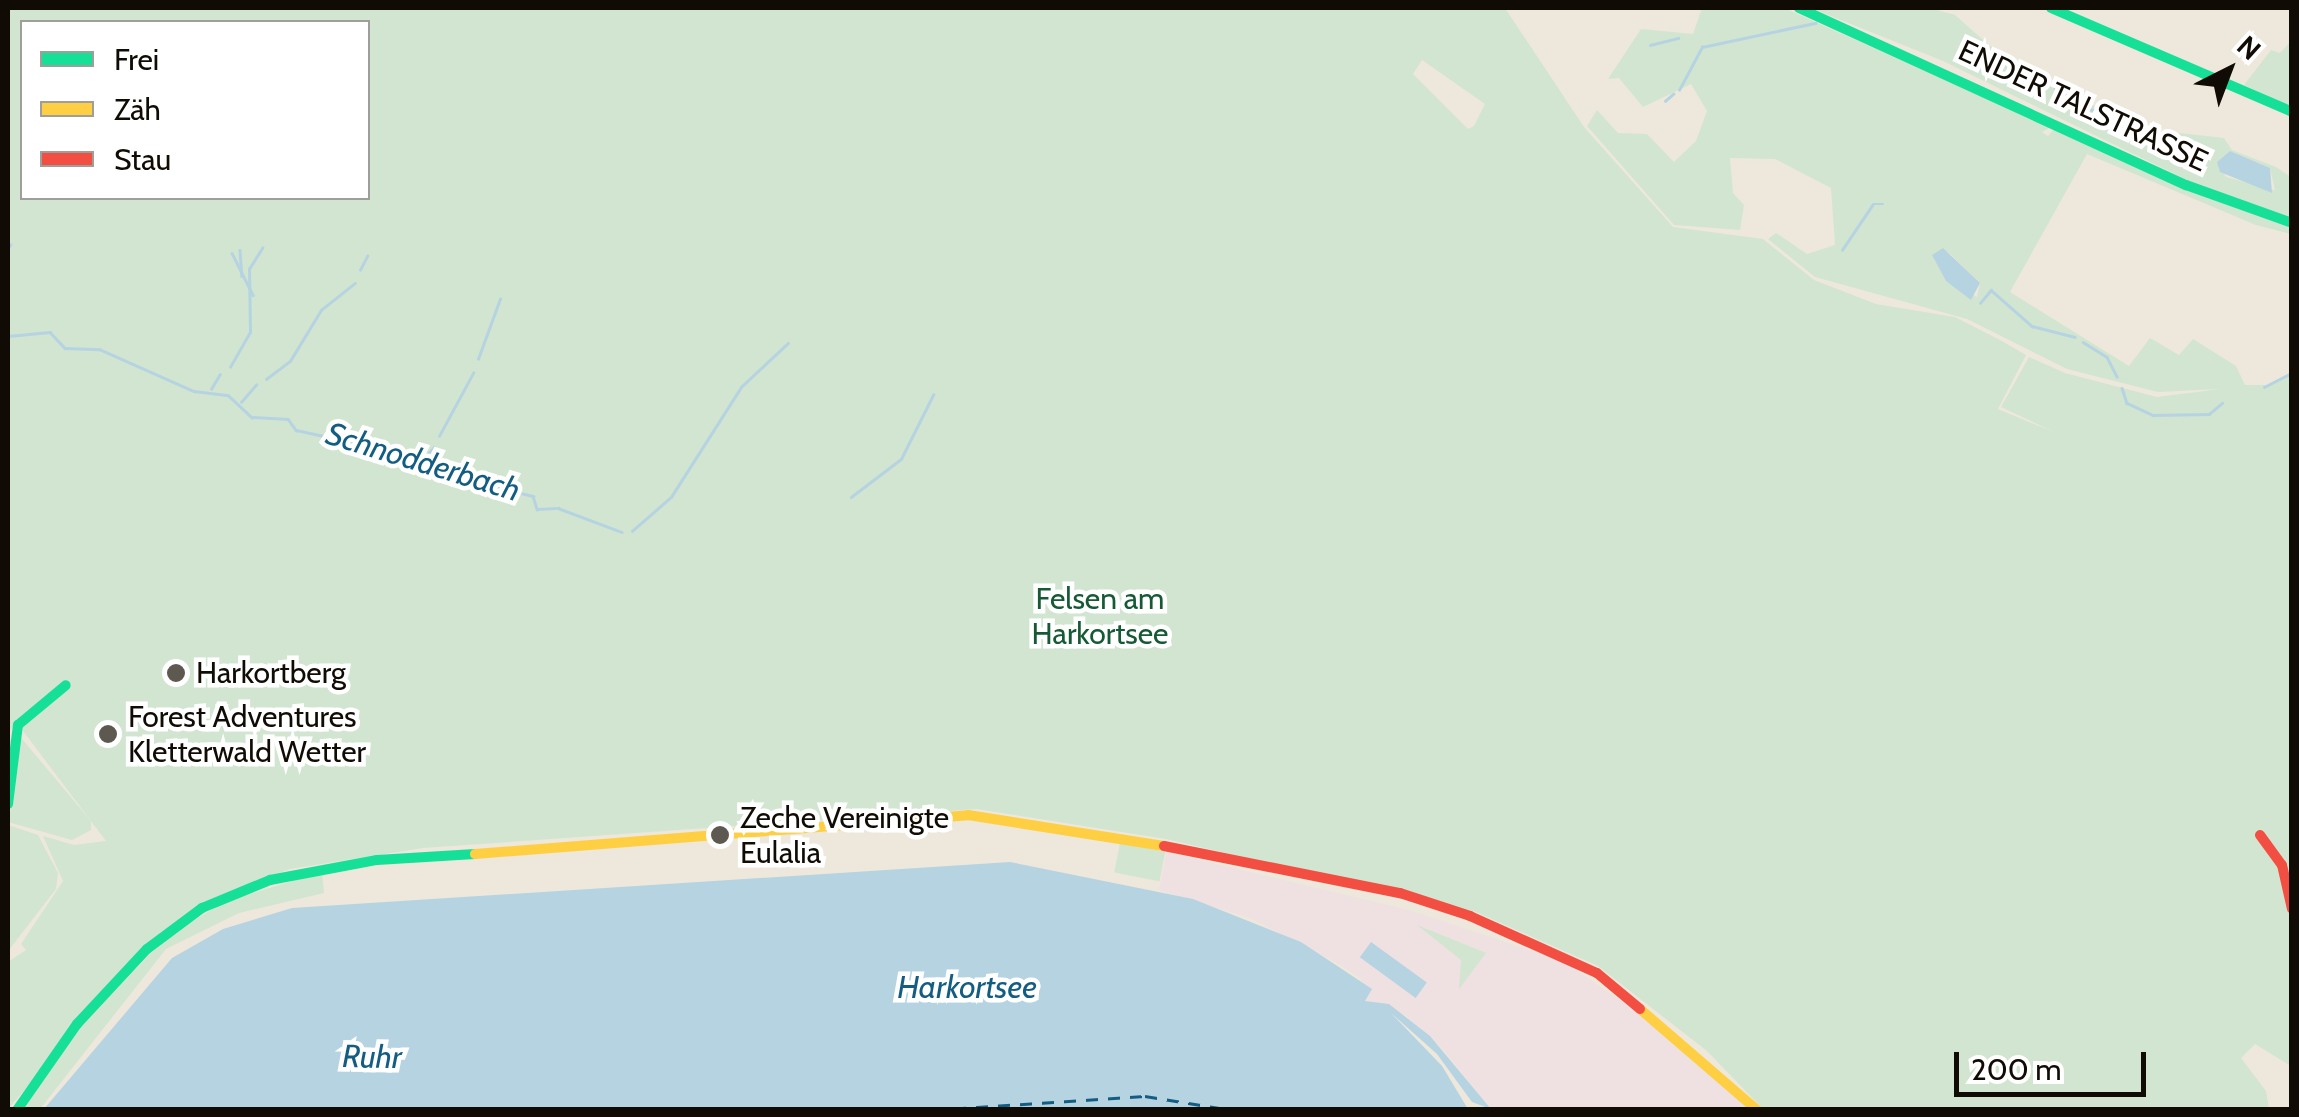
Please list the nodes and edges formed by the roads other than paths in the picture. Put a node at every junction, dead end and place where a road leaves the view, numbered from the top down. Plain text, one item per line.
1 (1799, 8) edge
2 (2052, 8) edge
3 (2292, 112) edge
4 (2292, 223) edge
5 (66, 685) dead end
6 (8, 804) edge
7 (2260, 835) dead end
8 (2292, 909) edge
9 (16, 1110) edge
10 (1756, 1110) edge

1 - 4 main road, ENDER TALSTRASSE
2 - 3 main road
5 - 6 main road
7 - 8 main road
9 - 10 main road

